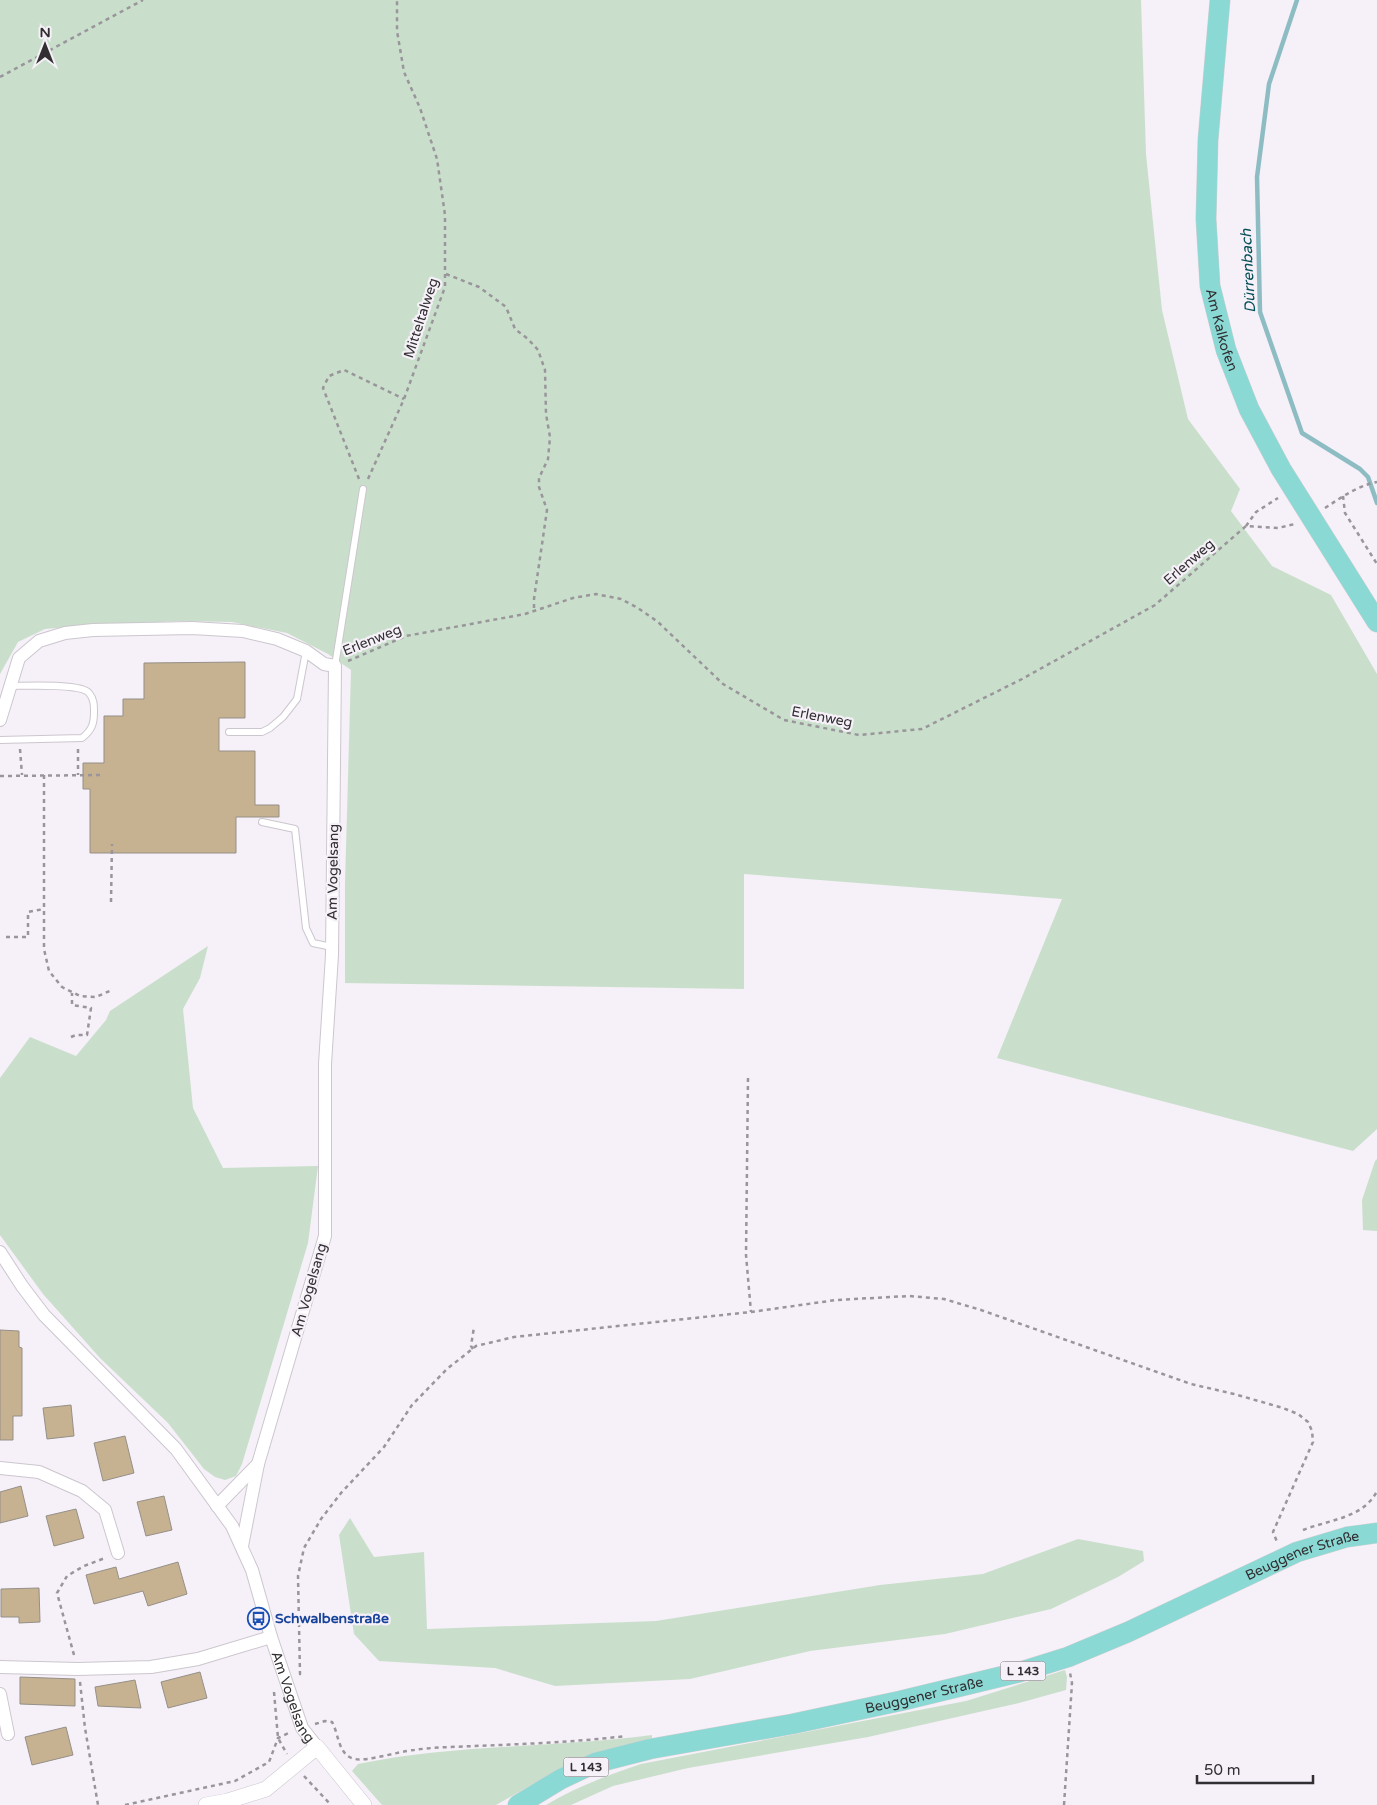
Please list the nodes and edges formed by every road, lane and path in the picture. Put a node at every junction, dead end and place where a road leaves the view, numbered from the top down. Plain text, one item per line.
1 (143, 0) edge
2 (397, 0) edge
3 (1220, 0) edge
4 (0, 76) edge
5 (446, 274) junction
6 (404, 399) junction
7 (1375, 482) edge
8 (363, 490) junction
9 (1295, 492) junction
10 (1343, 496) junction
11 (1322, 510) dead end
12 (1298, 523) dead end
13 (1246, 526) junction
14 (1377, 564) edge
15 (534, 611) junction
16 (1377, 622) edge
17 (306, 651) junction
18 (335, 666) junction
19 (9, 686) junction
20 (0, 720) edge
21 (229, 732) dead end
22 (78, 738) junction
23 (0, 740) edge
24 (19, 740) junction
25 (22, 775) junction
26 (44, 775) junction
27 (78, 775) junction
28 (104, 775) dead end
29 (0, 776) edge
30 (262, 822) dead end
31 (112, 844) dead end
32 (111, 902) dead end
33 (44, 909) junction
34 (6, 937) dead end
35 (332, 947) junction
36 (112, 990) dead end
37 (72, 993) junction
38 (71, 1037) dead end
39 (748, 1078) dead end
40 (0, 1252) edge
41 (751, 1312) junction
42 (474, 1326) dead end
43 (473, 1349) junction
44 (258, 1464) junction
45 (0, 1468) edge
46 (1377, 1491) edge
47 (217, 1506) junction
48 (1302, 1531) dead end
49 (1377, 1532) edge
50 (1282, 1545) junction
51 (242, 1546) junction
52 (118, 1554) joint
53 (271, 1637) junction
54 (1068, 1657) junction
55 (0, 1667) edge
56 (78, 1669) junction
57 (285, 1679) junction
58 (0, 1694) edge
59 (302, 1728) junction
60 (8, 1734) dead end
61 (632, 1735) dead end
62 (318, 1747) junction
63 (98, 1805) edge
64 (125, 1805) edge
65 (206, 1805) edge
66 (364, 1805) edge
67 (518, 1805) edge
68 (1064, 1805) edge

1 - 4 path
2 - 5 path, Mitteltalweg
3 - 9 main road, Am Kalkofen
5 - 6 path, Mitteltalweg
5 - 15 path
6 - 8 path, Mitteltalweg
6 - 8 path
7 - 10 path
8 - 18 lane
9 - 13 path, Erlenweg
9 - 16 main road, Am Kalkofen
10 - 11 path
10 - 14 path
12 - 13 path
13 - 15 path, Erlenweg
15 - 18 path, Erlenweg
17 - 18 street
17 - 19 street
17 - 21 lane
18 - 35 street, Am Vogelsang
19 - 20 street
19 - 22 lane
22 - 24 lane
22 - 27 path
23 - 24 lane
24 - 25 path
25 - 26 path
25 - 29 path
26 - 27 path
26 - 33 path
27 - 28 path
30 - 35 lane
31 - 32 path
33 - 34 path
33 - 37 path
35 - 44 street, Am Vogelsang
36 - 37 path
37 - 38 path
39 - 41 path
40 - 47 street, Am Vogelsang
41 - 43 path
41 - 50 path
42 - 43 path
43 - 57 path
44 - 47 street, Am Vogelsang
44 - 51 street, Am Vogelsang
45 - 52 street
46 - 48 path
47 - 51 street, Am Vogelsang
49 - 50 main road, Beuggener Straße / L 143
50 - 54 main road, Beuggener Straße / L 143
51 - 53 street, Am Vogelsang
52 - 56 path
53 - 56 street
53 - 57 street, Am Vogelsang
54 - 67 main road, Beuggener Straße / L 143
54 - 68 path
55 - 56 street
56 - 63 path
57 - 59 street, Am Vogelsang
58 - 60 street
59 - 61 path
59 - 62 street, Am Vogelsang
59 - 64 path
62 - 65 street
62 - 66 street, Am Vogelsang

